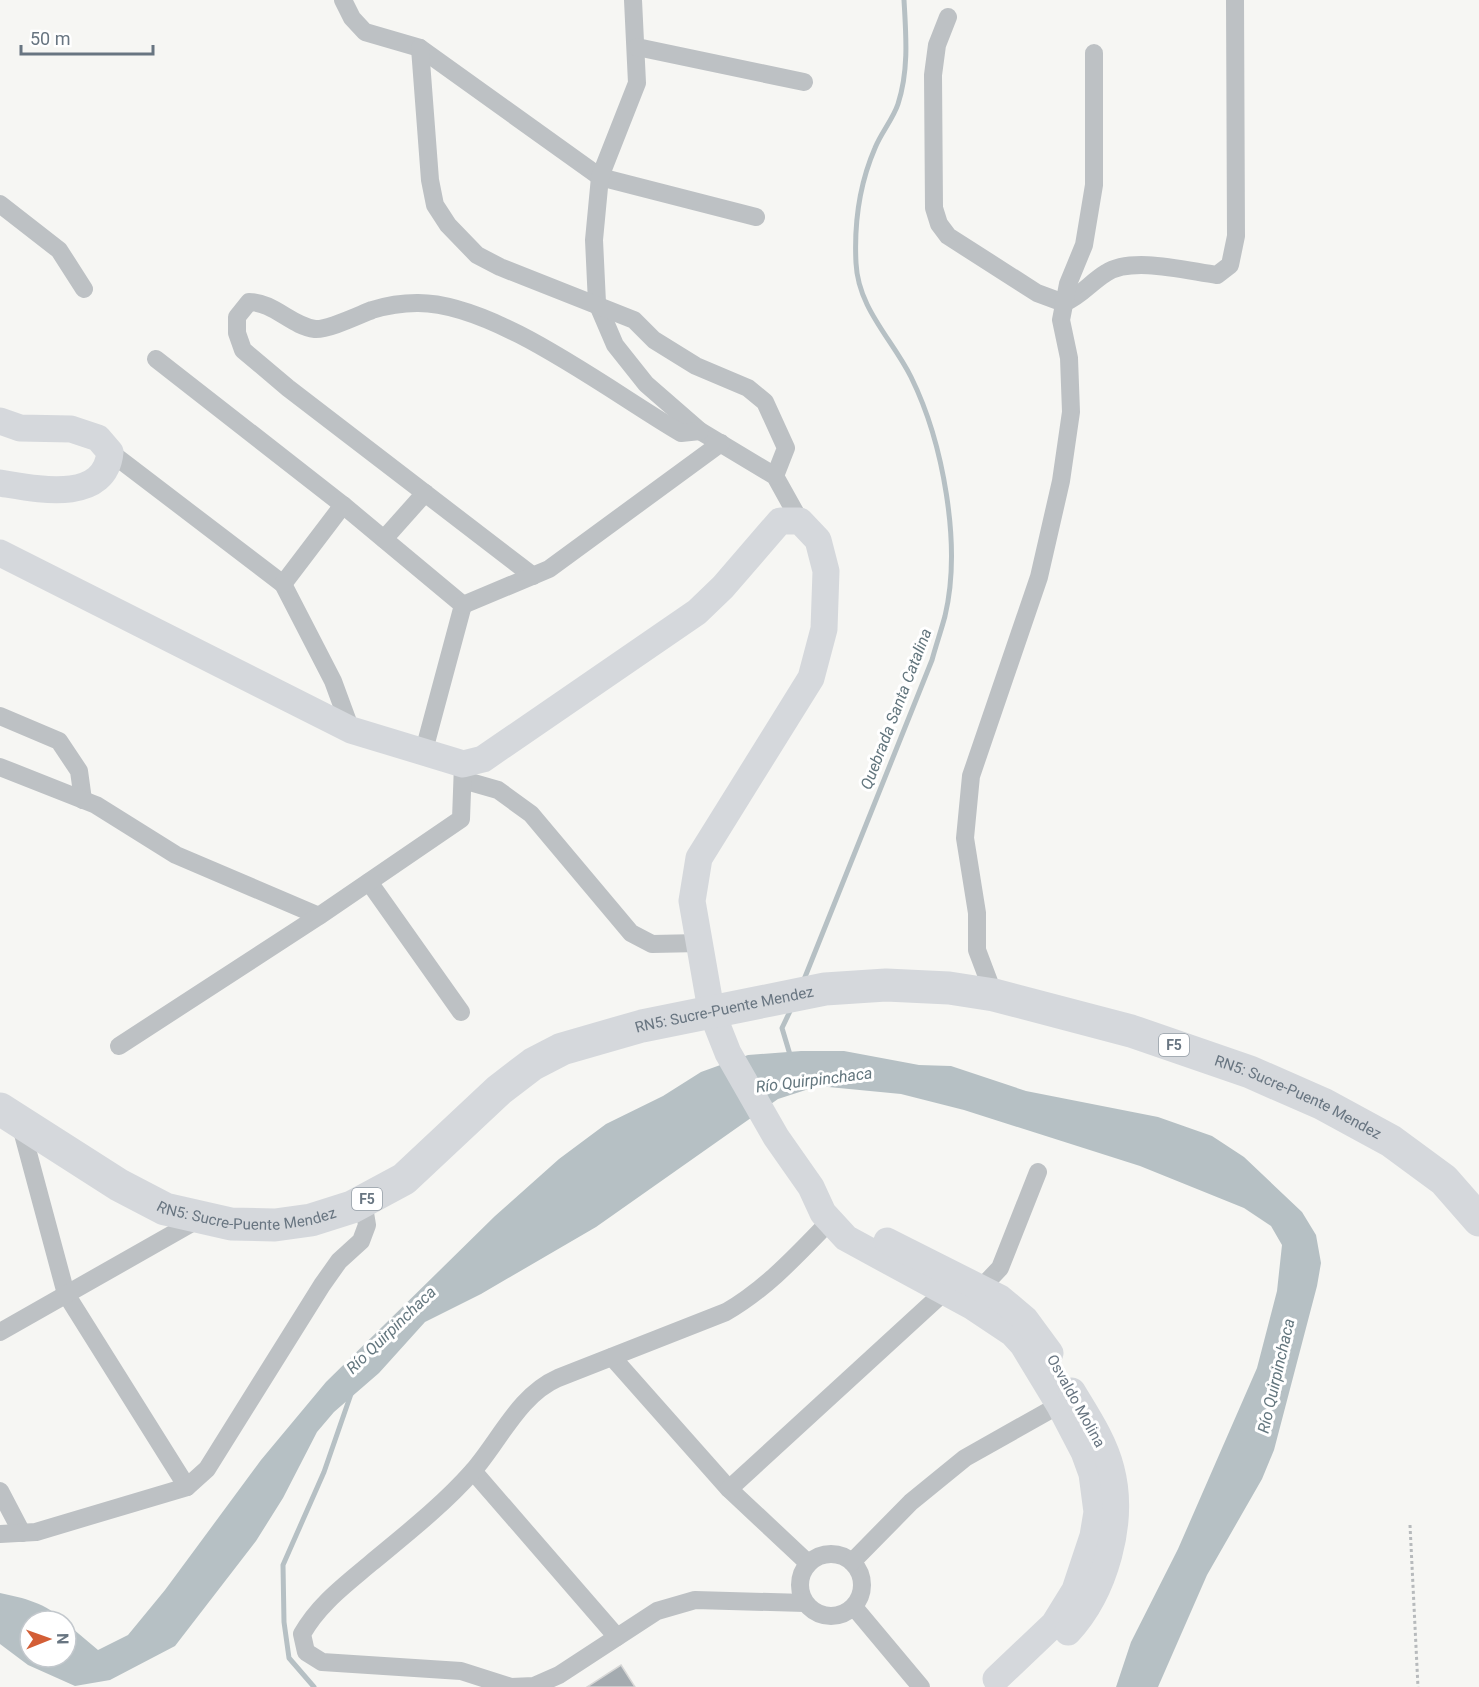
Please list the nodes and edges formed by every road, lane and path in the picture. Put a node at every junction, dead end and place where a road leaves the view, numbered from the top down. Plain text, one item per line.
1 (343, 0) edge
2 (633, 0) edge
3 (1235, 0) edge
4 (948, 17) dead end
5 (637, 47) junction
6 (420, 48) junction
7 (1094, 53) dead end
8 (804, 82) dead end
9 (600, 177) junction
10 (0, 204) edge
11 (756, 217) dead end
12 (84, 289) dead end
13 (597, 303) junction
14 (1064, 303) junction
15 (156, 359) dead end
16 (0, 421) edge
17 (700, 431) junction
18 (721, 443) junction
19 (110, 452) junction
20 (775, 476) junction
21 (0, 483) edge
22 (425, 493) junction
23 (343, 505) junction
24 (800, 521) junction
25 (384, 539) junction
26 (0, 553) edge
27 (532, 576) junction
28 (283, 584) junction
29 (463, 604) junction
30 (0, 716) edge
31 (351, 730) junction
32 (423, 754) junction
33 (0, 767) edge
34 (463, 772) junction
35 (83, 800) junction
36 (369, 882) junction
37 (319, 916) junction
38 (700, 943) junction
39 (994, 995) junction
40 (711, 1010) junction
41 (461, 1012) dead end
42 (119, 1046) dead end
43 (10, 1115) edge
44 (1038, 1172) dead end
45 (811, 1187) junction
46 (363, 1201) junction
47 (199, 1219) junction
48 (1479, 1220) edge
49 (829, 1222) junction
50 (948, 1282) junction
51 (66, 1294) junction
52 (977, 1297) junction
53 (0, 1332) edge
54 (612, 1357) junction
55 (1067, 1401) junction
56 (472, 1471) junction
57 (187, 1487) junction
58 (729, 1489) junction
59 (0, 1491) edge
60 (1410, 1525) dead end
61 (22, 1533) junction
62 (0, 1534) edge
63 (852, 1562) junction
64 (808, 1563) junction
65 (804, 1603) junction
66 (854, 1607) junction
67 (617, 1637) junction
68 (991, 1683) edge
69 (920, 1687) edge
70 (1418, 1687) edge

1 - 6 street
2 - 5 street
3 - 14 street
4 - 14 street
5 - 8 street
5 - 9 street
6 - 9 street
6 - 13 street
7 - 14 street
9 - 11 street
9 - 13 street
10 - 12 street
13 - 17 street
13 - 20 street
14 - 39 street
15 - 23 street
16 - 19 street
17 - 18 street
17 - 22 street
18 - 20 street
18 - 27 street
19 - 21 street
19 - 28 street
20 - 24 street
22 - 25 street
22 - 27 street
23 - 25 street
23 - 28 street
24 - 34 street
24 - 38 street
25 - 29 street
26 - 31 street
27 - 29 street
28 - 31 street
29 - 32 street
30 - 35 street
31 - 32 street
32 - 34 street
33 - 35 street
34 - 36 street
34 - 38 street
35 - 37 street
36 - 37 street
36 - 41 street
37 - 42 street
38 - 40 street
39 - 40 highway, RN5: Sucre-Puente Mendez / F5
39 - 48 highway, RN5: Sucre-Puente Mendez / F5
40 - 45 street
40 - 46 highway, RN5: Sucre-Puente Mendez / F5
43 - 47 highway, RN5: Sucre-Puente Mendez / F5
43 - 51 street
44 - 52 street
45 - 49 street
45 - 50 street, Osvaldo Molina
46 - 47 highway, RN5: Sucre-Puente Mendez / F5
46 - 57 street
47 - 51 street
49 - 50 street
49 - 54 street
50 - 52 street, Osvaldo Molina
50 - 58 street
51 - 53 street
51 - 57 street
52 - 55 street, Osvaldo Molina
54 - 56 street
54 - 58 street
55 - 63 street
55 - 68 street, Osvaldo Molina
56 - 67 street
56 - 67 street
57 - 61 street
58 - 64 street
59 - 61 street
60 - 70 path
61 - 62 street
63 - 64 street
63 - 66 street
64 - 65 street
65 - 66 street
65 - 67 street
66 - 69 street

